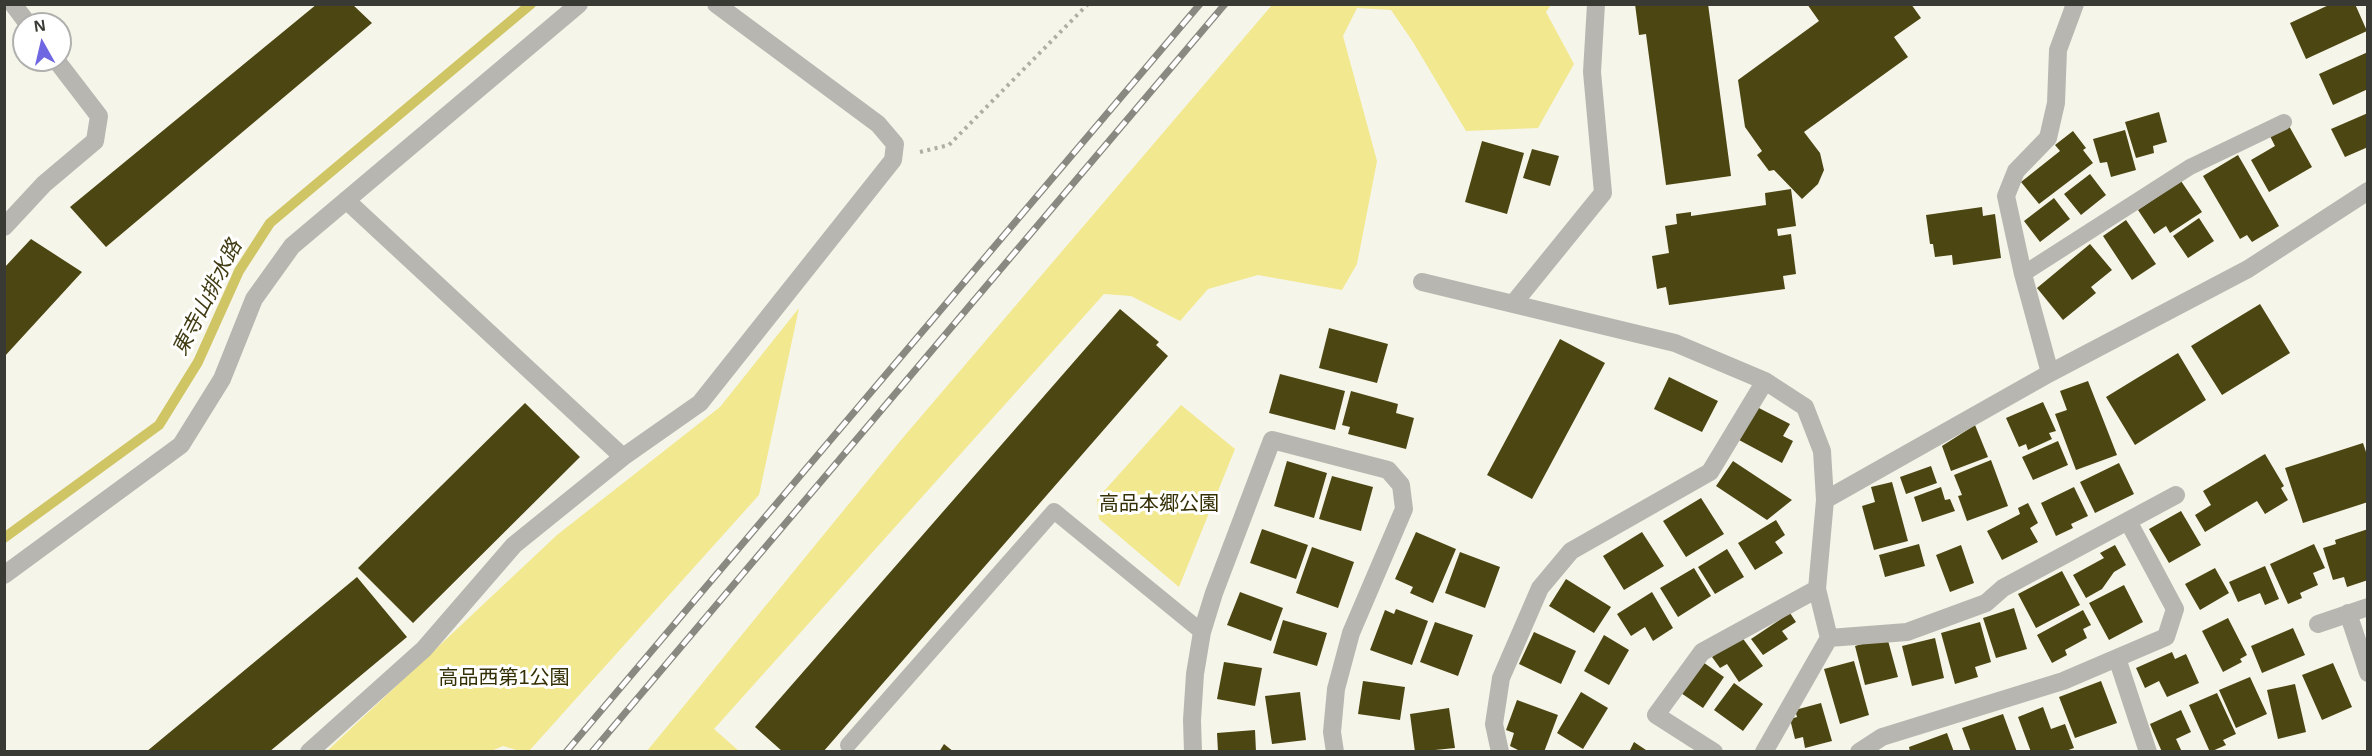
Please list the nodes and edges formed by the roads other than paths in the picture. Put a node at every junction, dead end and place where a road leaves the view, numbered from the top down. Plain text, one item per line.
1 (579, 4) edge
2 (717, 4) edge
3 (1596, 4) edge
4 (2075, 4) edge
5 (65, 72) edge
6 (2284, 122) dead end
7 (2367, 191) edge
8 (346, 200) junction
9 (4, 226) edge
10 (2023, 274) junction
11 (1422, 282) dead end
12 (1513, 304) junction
13 (2050, 373) junction
14 (1765, 381) junction
15 (623, 457) junction
16 (2176, 495) dead end
17 (1824, 500) junction
18 (2128, 521) junction
19 (4, 575) edge
20 (1817, 589) junction
21 (2367, 607) edge
22 (2348, 613) junction
23 (2318, 624) dead end
24 (1202, 632) junction
25 (1829, 638) junction
26 (2117, 658) junction
27 (2367, 673) edge
28 (849, 745) dead end
29 (309, 752) edge
30 (1193, 752) edge
31 (1335, 752) edge
32 (1500, 752) edge
33 (1714, 752) edge
34 (1764, 752) edge
35 (1859, 752) edge
36 (2148, 752) edge

1 - 8 street
2 - 15 street
3 - 12 street
4 - 10 street
5 - 9 street
6 - 10 lane
7 - 13 street
8 - 15 street
8 - 19 street
10 - 13 street
11 - 12 street
12 - 14 street
13 - 17 street
14 - 17 street
14 - 32 street
15 - 29 street
16 - 18 street
17 - 20 street
18 - 25 street
18 - 26 street
20 - 25 street
20 - 33 street
21 - 22 street
22 - 23 street
22 - 27 street
24 - 28 lane
24 - 30 street
24 - 31 street
25 - 34 street
26 - 35 street
26 - 36 street

